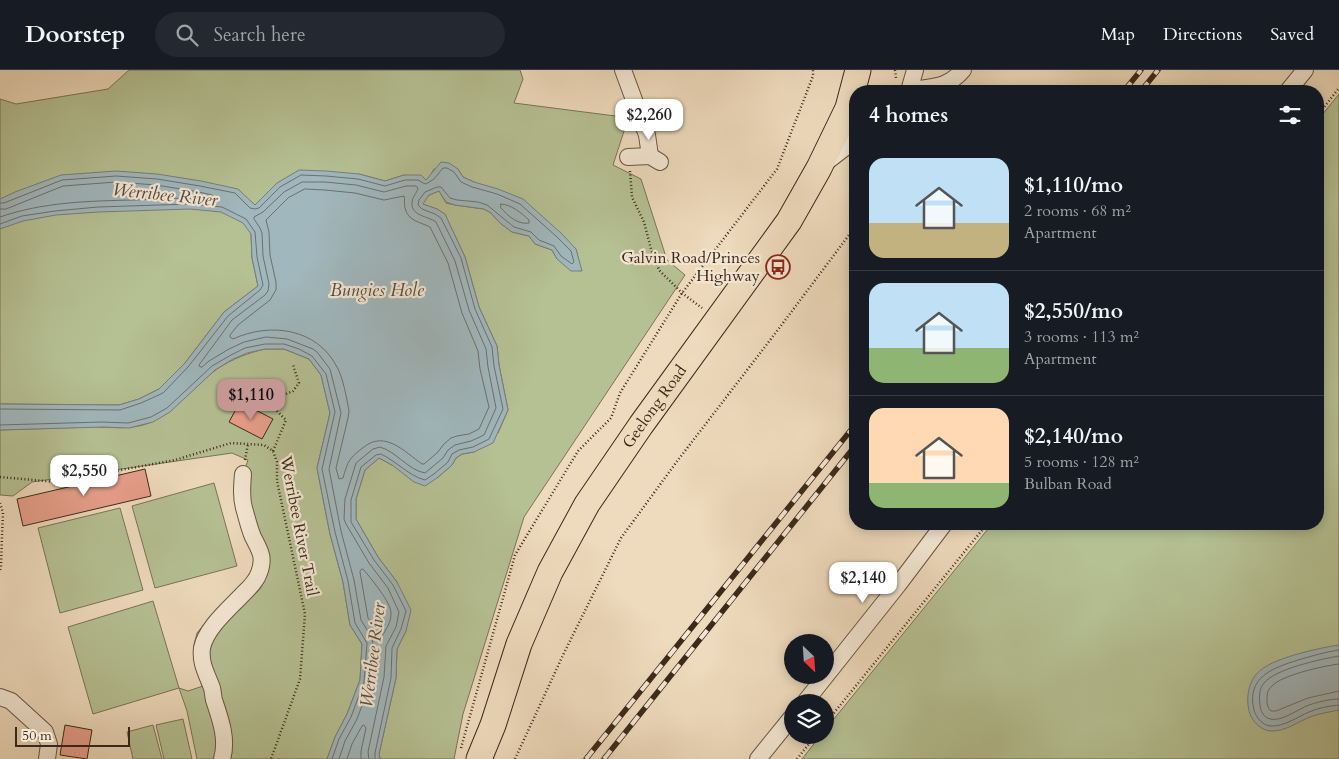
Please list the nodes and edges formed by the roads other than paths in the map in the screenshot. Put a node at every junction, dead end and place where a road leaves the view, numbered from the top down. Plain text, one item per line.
1 (623, 70) edge
2 (858, 70) edge
3 (915, 70) edge
4 (963, 70) edge
5 (1305, 70) edge
6 (854, 85) edge
7 (911, 85) edge
8 (944, 85) edge
9 (1293, 85) edge
10 (849, 104) edge
11 (849, 145) edge
12 (628, 157) road end
13 (819, 168) junction
14 (243, 474) dead end
15 (939, 530) edge
16 (810, 694) edge
17 (0, 697) edge
18 (784, 727) edge
19 (470, 754) edge
20 (47, 759) edge
21 (222, 759) edge
22 (758, 759) edge

1 - 12 street
2 - 6 highway, Geelong Road
3 - 7 street
4 - 8 street
5 - 9 street
10 - 13 highway, Geelong Road
11 - 13 street
13 - 19 highway, Geelong Road
14 - 21 street
15 - 16 street
17 - 20 street
18 - 22 street

